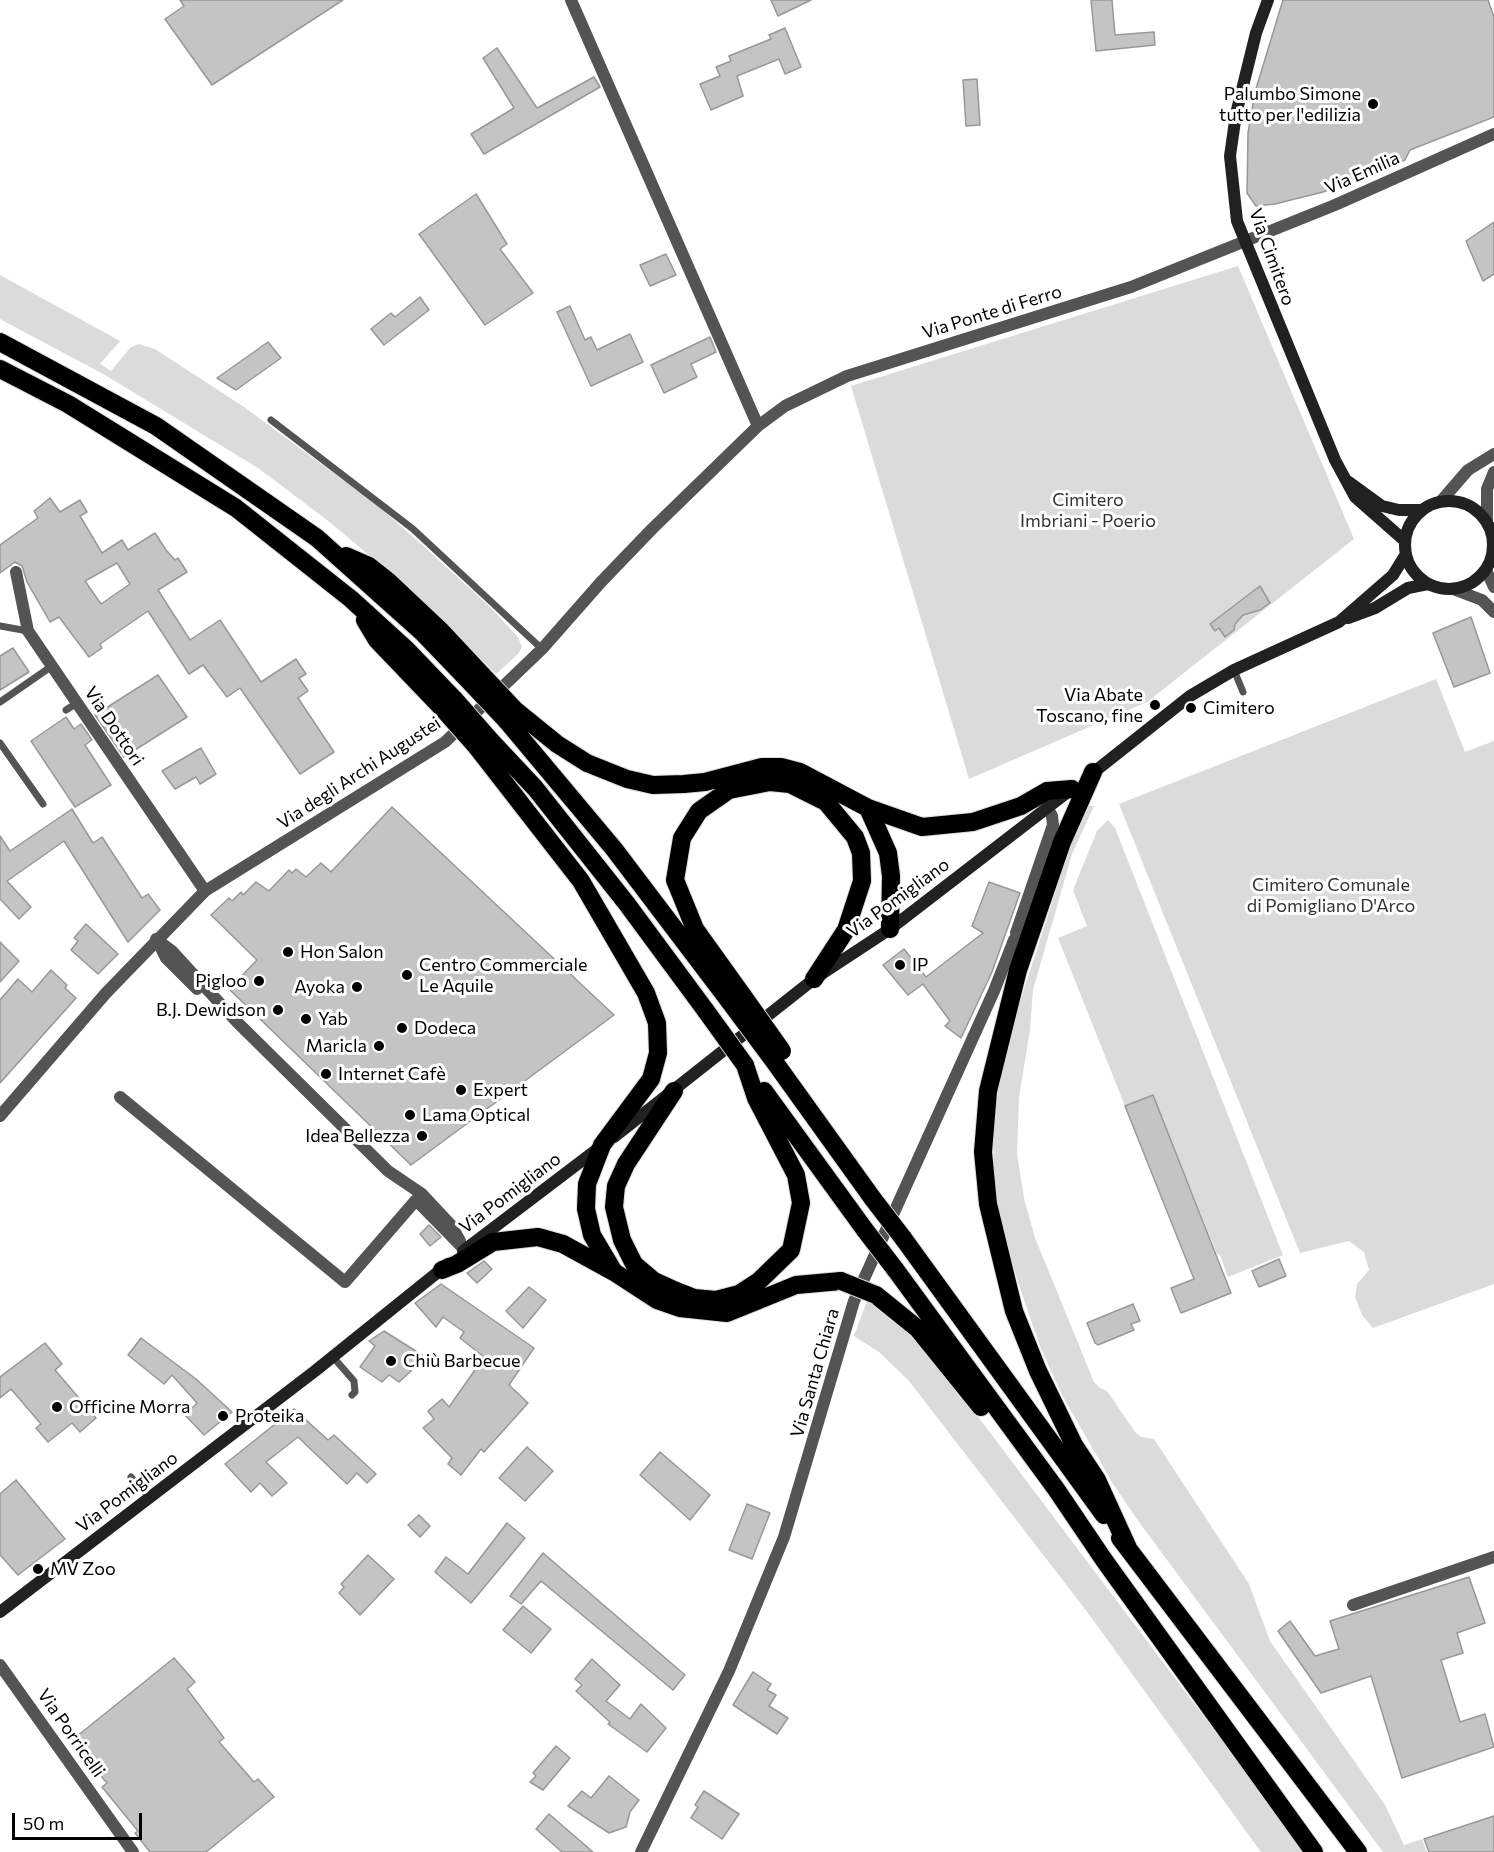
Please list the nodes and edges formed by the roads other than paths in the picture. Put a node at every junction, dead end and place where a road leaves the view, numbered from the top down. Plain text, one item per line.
1 (571, 0) edge
2 (1268, 0) edge
3 (1494, 134) edge
4 (1243, 241) junction
5 (0, 342) edge
6 (0, 369) edge
7 (0, 378) edge
8 (20, 379) junction
9 (271, 420) dead end
10 (758, 426) junction
11 (1494, 454) edge
12 (1494, 472) edge
13 (1346, 480) junction
14 (1442, 500) junction
15 (1421, 510) junction
16 (1491, 528) edge
17 (1405, 548) junction
18 (1490, 566) edge
19 (16, 572) dead end
20 (1428, 584) junction
21 (1494, 587) edge
22 (1453, 589) junction
23 (1494, 612) edge
24 (1339, 622) junction
25 (0, 626) edge
26 (28, 631) junction
27 (542, 649) junction
28 (52, 666) junction
29 (1234, 670) junction
30 (1243, 692) dead end
31 (0, 702) edge
32 (511, 715) junction
33 (0, 743) edge
34 (483, 743) junction
35 (1093, 772) junction
36 (1072, 789) junction
37 (43, 804) dead end
38 (868, 808) junction
39 (1048, 809) junction
40 (205, 891) junction
41 (1038, 912) junction
42 (890, 929) junction
43 (156, 939) junction
44 (1014, 940) junction
45 (814, 979) junction
46 (736, 999) junction
47 (210, 1002) dead end
48 (745, 1065) junction
49 (674, 1091) junction
50 (120, 1097) dead end
51 (0, 1116) edge
52 (602, 1145) junction
53 (465, 1250) junction
54 (441, 1270) junction
55 (615, 1272) junction
56 (333, 1357) junction
57 (352, 1395) dead end
58 (131, 1477) dead end
59 (1056, 1489) junction
60 (149, 1497) junction
61 (1128, 1548) junction
62 (1494, 1557) edge
63 (1353, 1605) dead end
64 (0, 1612) edge
65 (0, 1665) edge
66 (133, 1852) edge
67 (641, 1852) edge
68 (1314, 1852) edge
69 (1358, 1852) edge

1 - 10 street
2 - 4 main road, Via Cimitero
3 - 4 street, Via Emilia
4 - 10 street, Via Ponte di Ferro
4 - 13 main road, Via Cimitero
5 - 32 highway, bridge
6 - 8 highway
7 - 8 highway
8 - 34 highway, bridge
9 - 27 lane
10 - 27 street, Via degli Archi Augustei
11 - 14 street
12 - 16 street
13 - 15 main road
13 - 17 main road, Via Cimitero
14 - 15 main road
14 - 16 main road
15 - 17 main road
16 - 18 main road
17 - 20 main road
17 - 24 main road
18 - 21 street
18 - 22 main road
19 - 26 street, Via Dottori
20 - 22 main road
20 - 24 main road
22 - 23 street
24 - 29 main road, Via Pomigliano
25 - 26 lane
26 - 28 street, Via Dottori
27 - 40 street, Via degli Archi Augustei
28 - 31 lane
28 - 40 street, Via Dottori
29 - 30 lane
29 - 35 main road, Via Pomigliano
32 - 38 highway
32 - 46 highway
33 - 37 lane
34 - 48 highway, bridge
34 - 52 highway
35 - 36 main road, Via Pomigliano
35 - 41 highway
36 - 38 highway
36 - 39 main road, Via Pomigliano
38 - 42 highway
39 - 42 main road, Via Pomigliano
39 - 44 street
40 - 43 street, Via degli Archi Augustei
41 - 44 street, Via Santa Chiara
41 - 61 highway
42 - 45 main road, Via Pomigliano
43 - 47 street
43 - 51 street, Via degli Archi Augustei
43 - 53 street
44 - 67 street, Via Santa Chiara
45 - 46 highway
45 - 49 main road, Via Pomigliano
46 - 61 highway, bridge
48 - 49 highway
48 - 59 highway, bridge
49 - 52 main road, Via Pomigliano
50 - 53 street
52 - 53 main road, Via Pomigliano
52 - 55 highway
53 - 54 main road, Via Pomigliano
54 - 55 highway
54 - 56 main road, Via Pomigliano
55 - 59 highway, bridge
56 - 57 lane
56 - 60 main road, Via Pomigliano
58 - 60 lane
59 - 68 highway
60 - 64 main road, Via Pomigliano
61 - 69 highway
62 - 63 street
65 - 66 street, Via Porricelli

